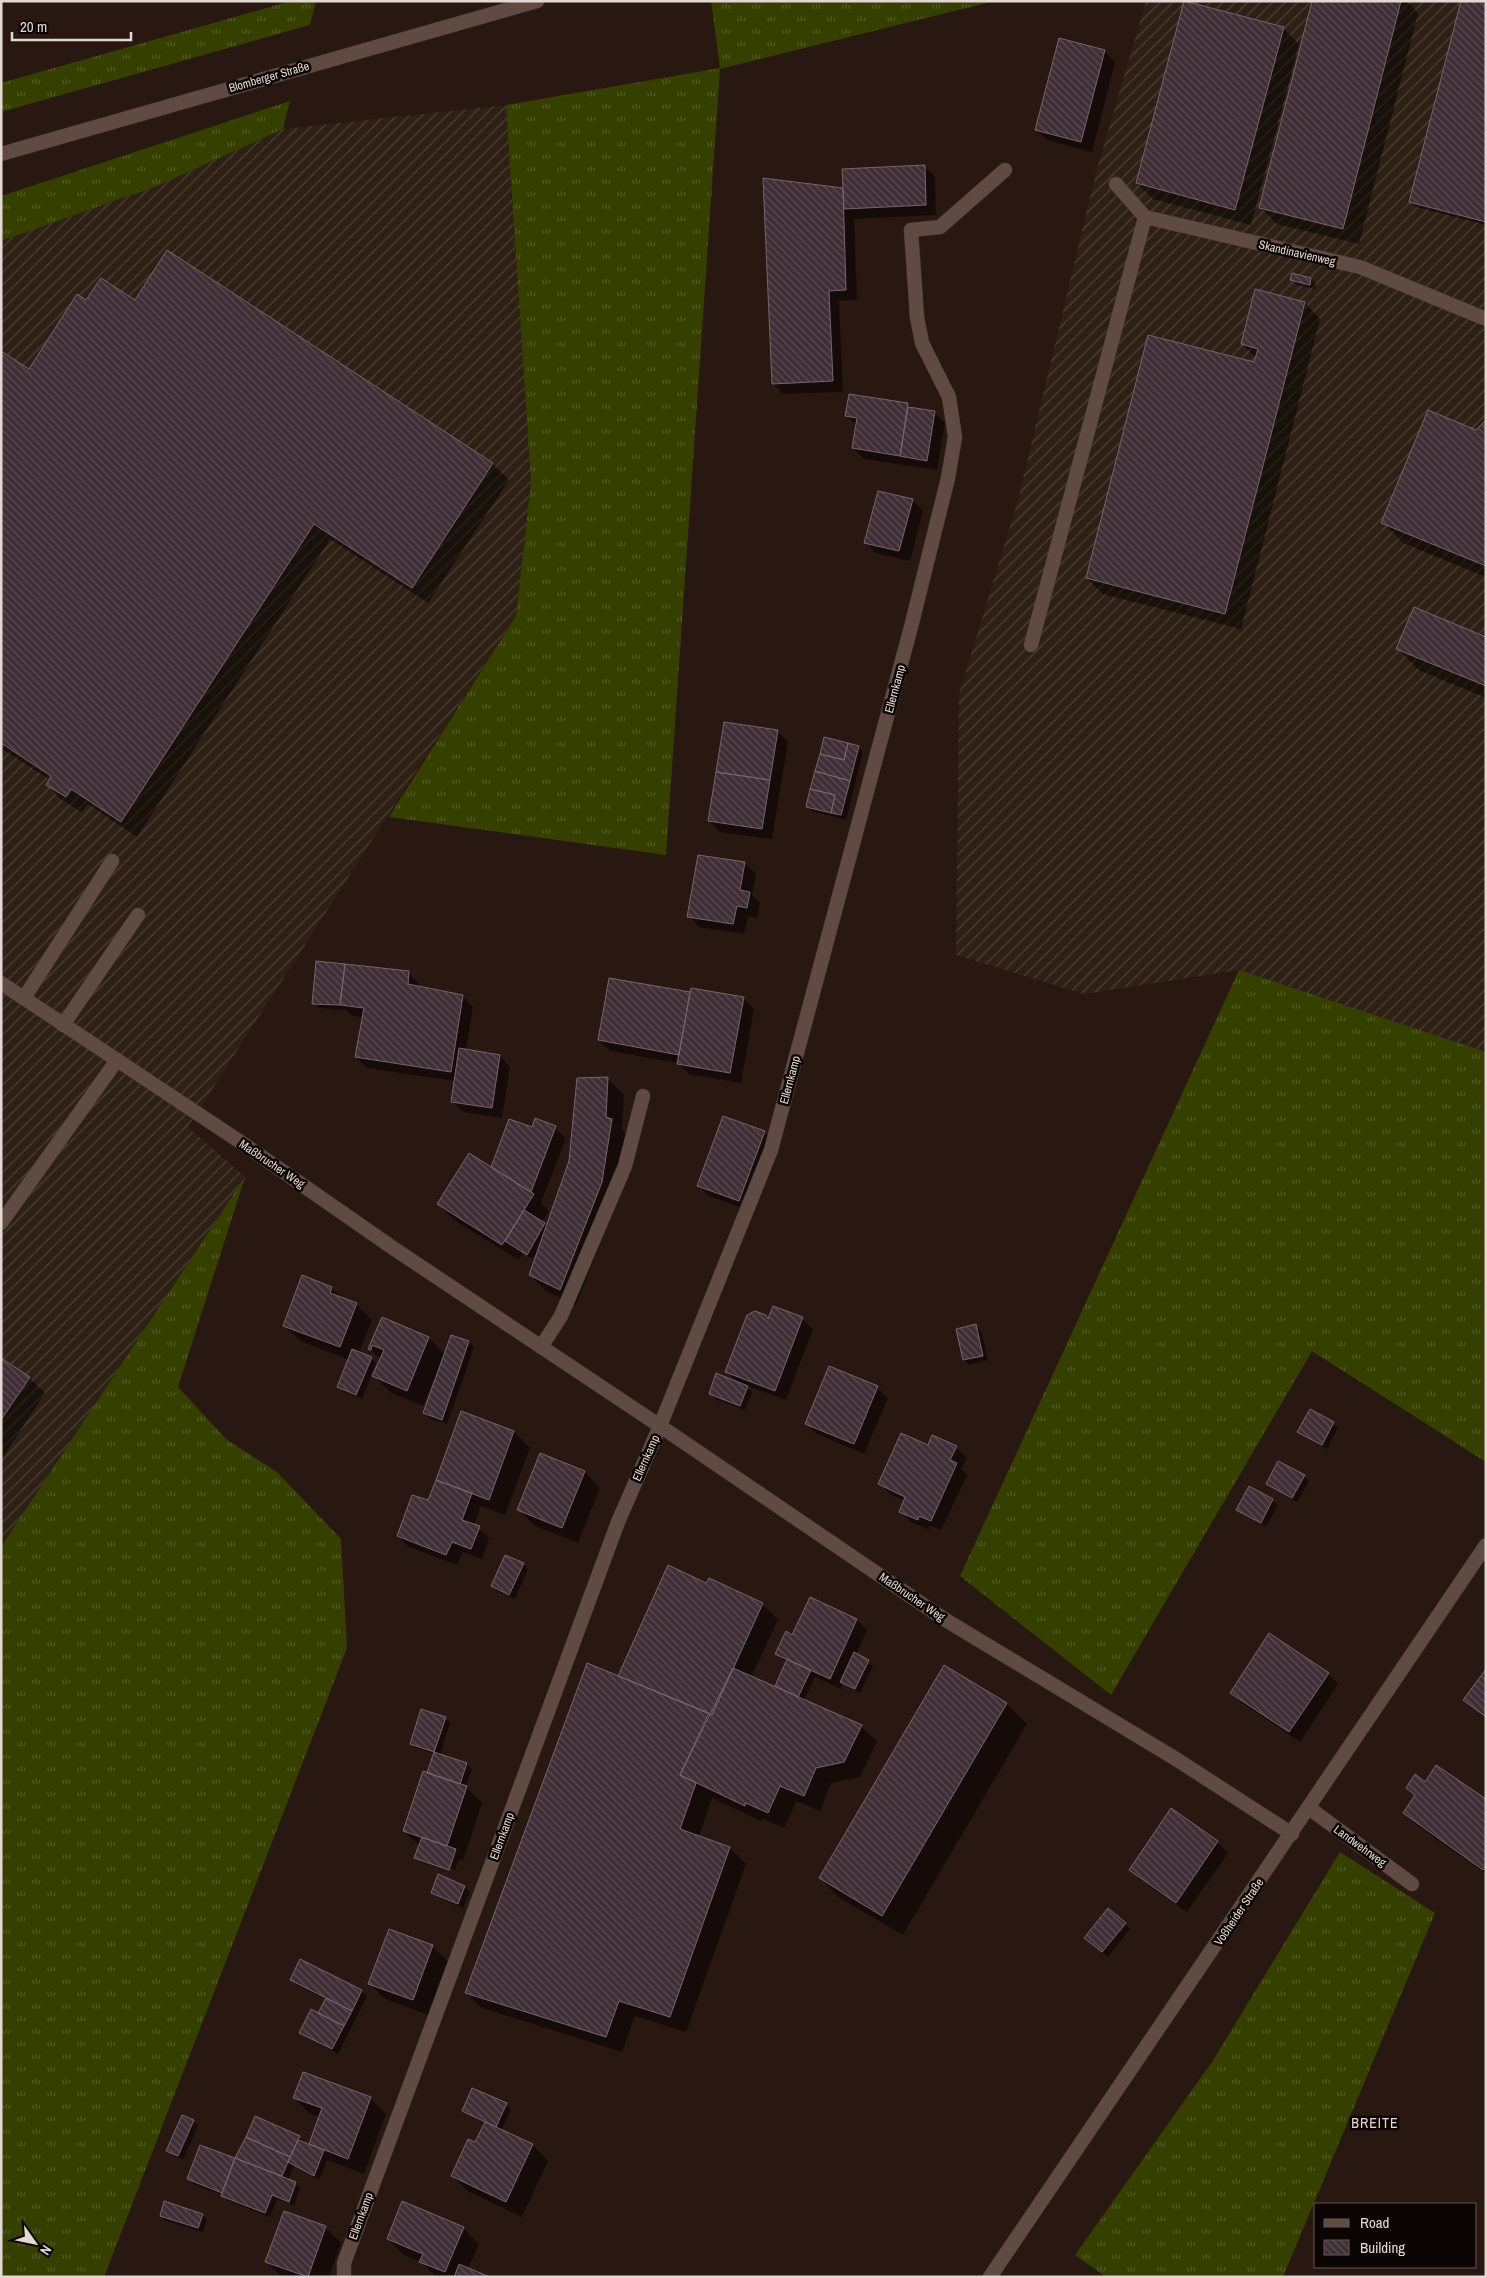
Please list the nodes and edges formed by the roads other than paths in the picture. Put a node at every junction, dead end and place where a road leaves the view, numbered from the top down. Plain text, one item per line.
1 (537, 1) edge
2 (1, 154) edge
3 (1005, 170) dead end
4 (1116, 184) dead end
5 (1145, 218) junction
6 (1486, 319) edge
7 (1031, 645) dead end
8 (112, 861) dead end
9 (138, 914) dead end
10 (1, 983) edge
11 (24, 998) junction
12 (63, 1025) junction
13 (117, 1060) junction
14 (643, 1096) dead end
15 (1, 1223) edge
16 (541, 1348) junction
17 (660, 1426) junction
18 (1486, 1545) edge
19 (1309, 1808) junction
20 (1292, 1834) junction
21 (1412, 1884) dead end
22 (344, 2277) edge
23 (990, 2277) edge

1 - 2 street, Blomberger Straße
3 - 17 street, Ellernkamp
4 - 5 street
5 - 6 street, Skandinavienweg
5 - 7 street
8 - 11 street
9 - 12 street
10 - 11 street, Maßbrucher Weg
11 - 12 street, Maßbrucher Weg
12 - 13 street, Maßbrucher Weg
13 - 15 street
13 - 16 street, Maßbrucher Weg
14 - 16 street
16 - 17 street, Maßbrucher Weg
17 - 20 street, Maßbrucher Weg
17 - 22 street, Ellernkamp
18 - 19 street, Voßheider Straße
19 - 20 street, Voßheider Straße
19 - 21 street, Landwehrweg
20 - 23 street, Voßheider Straße

